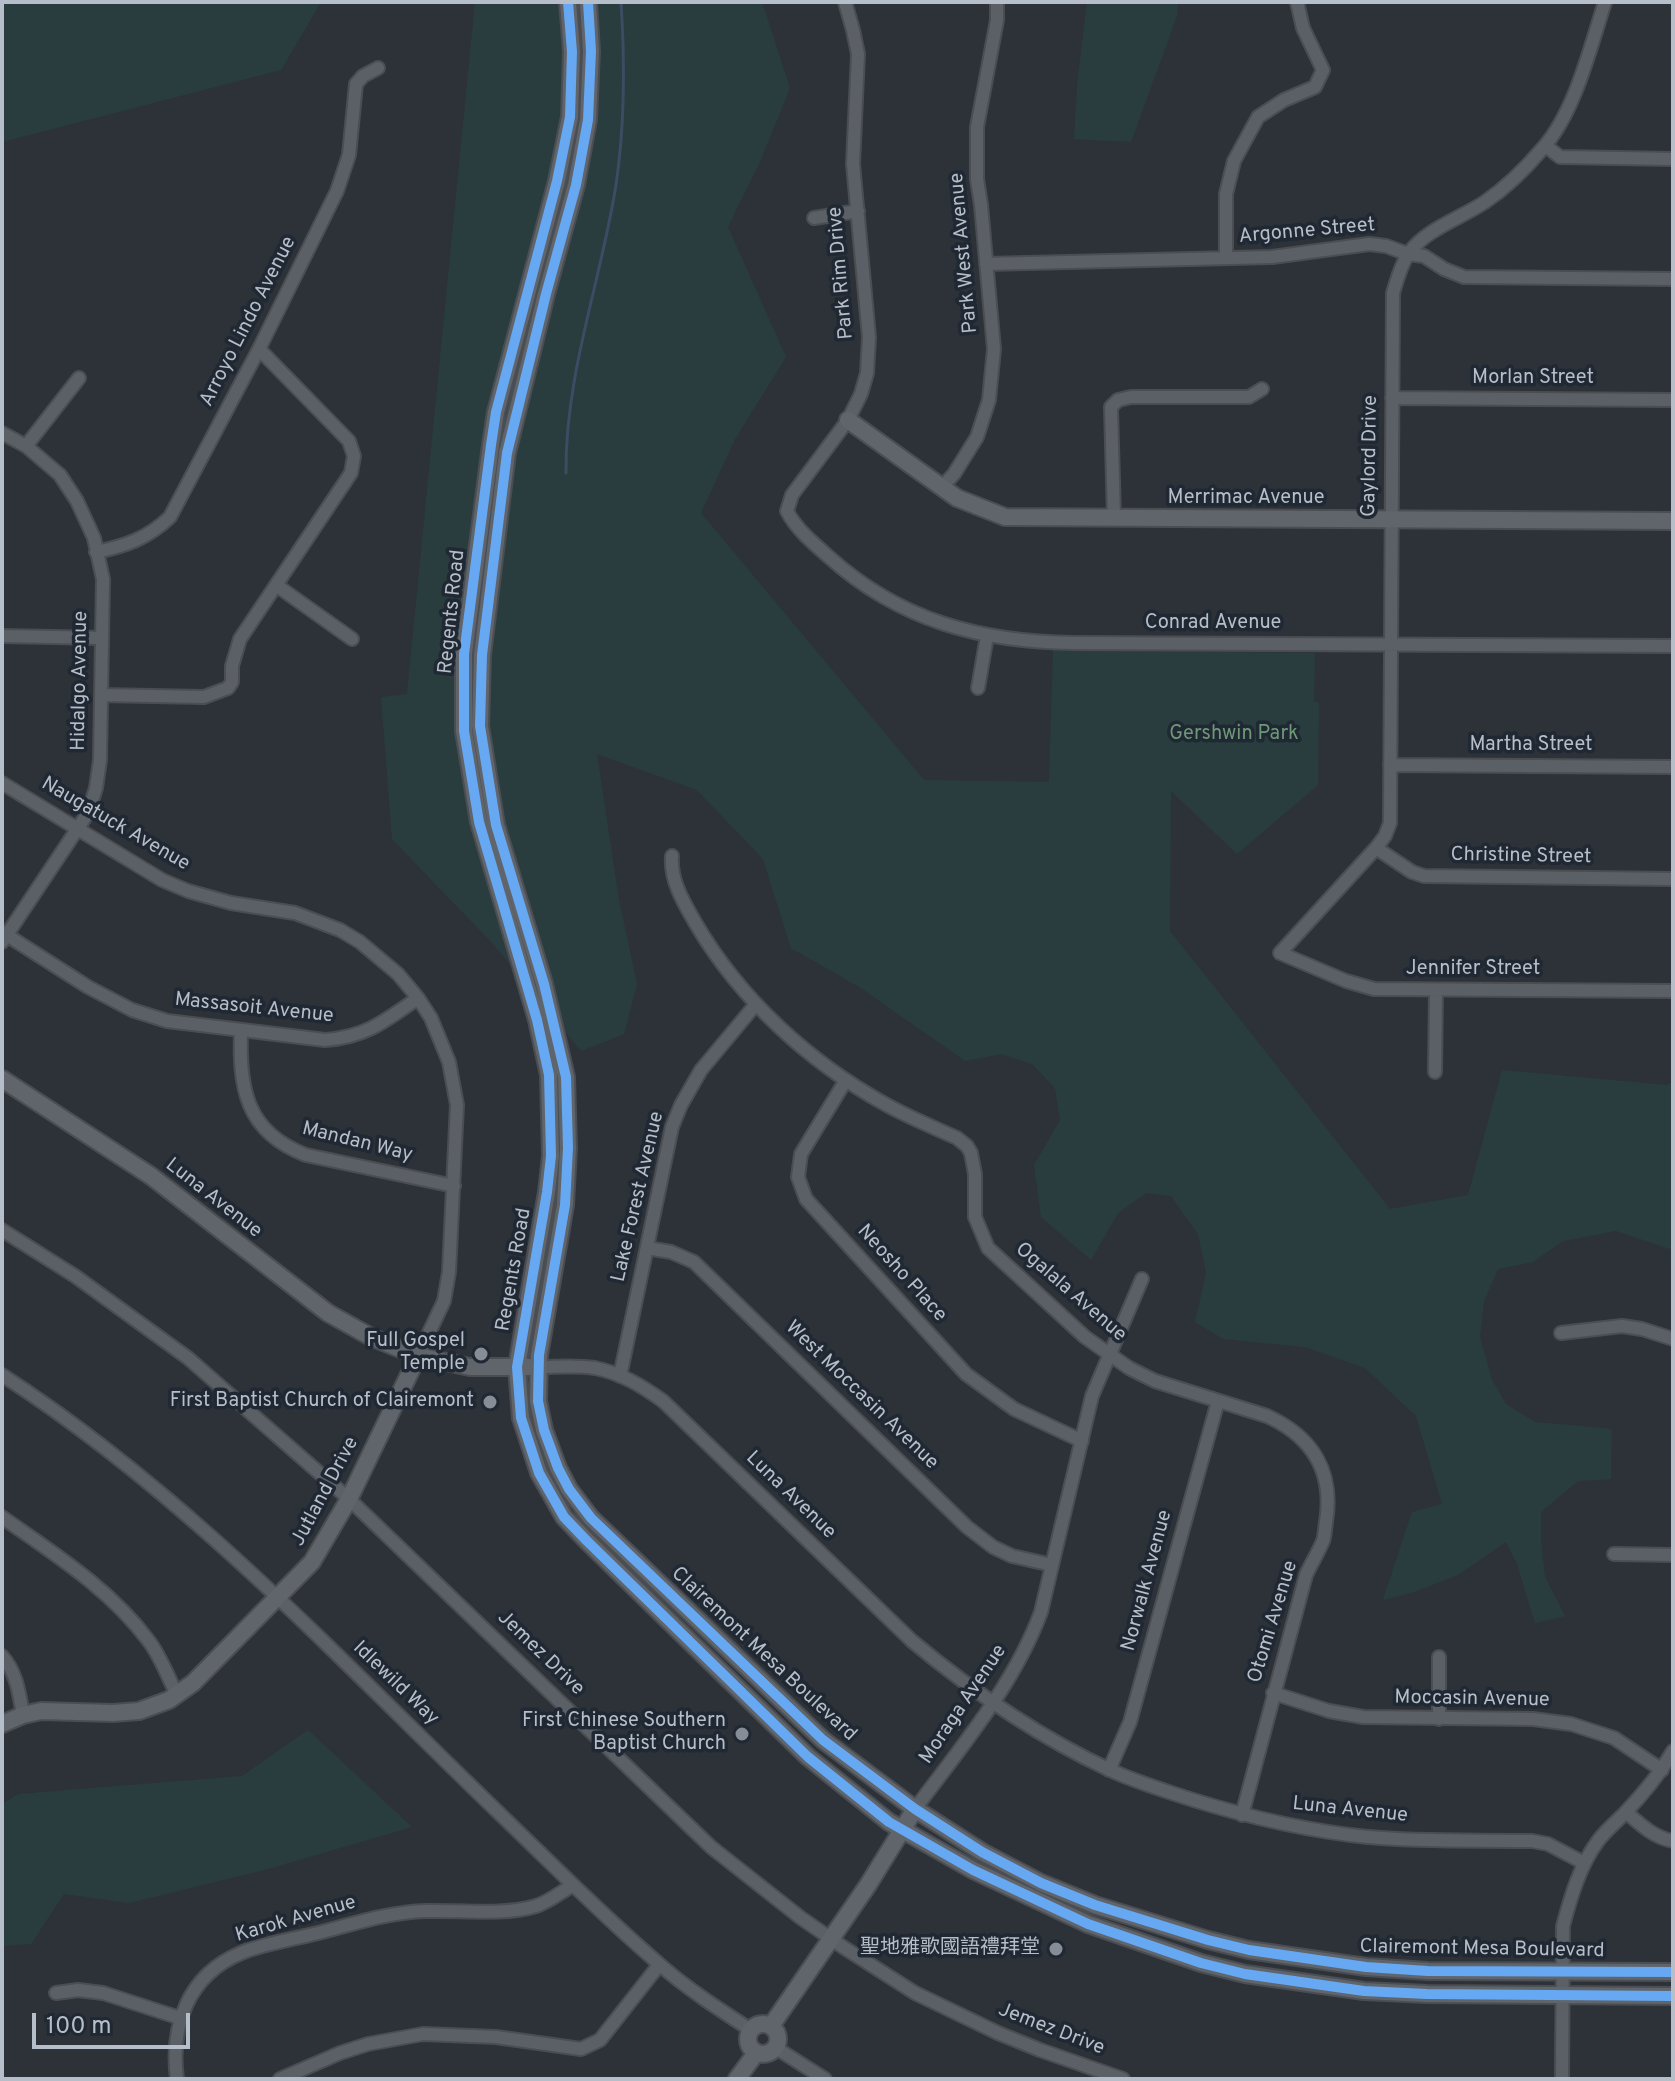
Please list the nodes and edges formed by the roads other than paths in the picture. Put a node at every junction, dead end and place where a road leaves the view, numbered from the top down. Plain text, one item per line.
1 (568, 2) edge
2 (588, 2) edge
3 (845, 2) edge
4 (997, 2) edge
5 (1297, 2) edge
6 (1605, 2) edge
7 (378, 68) dead end
8 (1546, 146) junction
9 (1673, 159) edge
10 (858, 211) junction
11 (814, 218) dead end
12 (1408, 254) junction
13 (1226, 258) junction
14 (986, 264) junction
15 (1673, 279) edge
16 (259, 349) junction
17 (79, 378) dead end
18 (1262, 389) dead end
19 (1392, 398) junction
20 (1673, 400) edge
21 (848, 420) junction
22 (2, 433) edge
23 (26, 446) junction
24 (941, 488) junction
25 (791, 518) joint
26 (1114, 518) junction
27 (1391, 519) junction
28 (1673, 521) edge
29 (96, 552) junction
30 (276, 585) junction
31 (2, 636) edge
32 (987, 636) junction
33 (101, 638) junction
34 (352, 639) dead end
35 (1390, 644) junction
36 (1673, 646) edge
37 (978, 688) dead end
38 (101, 695) junction
39 (1390, 765) junction
40 (1673, 767) edge
41 (2, 783) edge
42 (77, 828) junction
43 (1376, 848) junction
44 (672, 856) dead end
45 (1673, 879) edge
46 (4, 937) edge
47 (1280, 953) joint
48 (1436, 990) junction
49 (1673, 991) edge
50 (418, 998) junction
51 (756, 1004) junction
52 (241, 1030) junction
53 (1435, 1072) dead end
54 (2, 1079) edge
55 (846, 1080) junction
56 (454, 1186) junction
57 (2, 1230) edge
58 (647, 1248) junction
59 (1142, 1279) dead end
60 (1561, 1333) dead end
61 (1673, 1339) edge
62 (1109, 1354) junction
63 (418, 1356) junction
64 (517, 1367) junction
65 (538, 1367) junction
66 (2, 1375) edge
67 (620, 1376) junction
68 (1218, 1401) junction
69 (1082, 1441) junction
70 (1308, 1446) joint
71 (349, 1499) junction
72 (2, 1517) edge
73 (1614, 1554) dead end
74 (1673, 1555) edge
75 (1052, 1565) junction
76 (278, 1598) junction
77 (2, 1656) edge
78 (1439, 1657) dead end
79 (1273, 1693) junction
80 (177, 1695) junction
81 (993, 1702) junction
82 (23, 1715) junction
83 (1439, 1719) junction
84 (2, 1724) edge
85 (1673, 1751) edge
86 (1109, 1770) junction
87 (1662, 1770) junction
88 (915, 1809) junction
89 (1626, 1812) junction
90 (1242, 1815) junction
91 (903, 1830) junction
92 (1673, 1841) edge
93 (1584, 1863) junction
94 (573, 1885) junction
95 (830, 1939) junction
96 (659, 1965) junction
97 (1562, 1971) junction
98 (1673, 1972) edge
99 (56, 1993) dead end
100 (1562, 1996) junction
101 (1673, 1996) edge
102 (180, 2018) junction
103 (771, 2026) junction
104 (751, 2030) junction
105 (776, 2048) junction
106 (756, 2053) junction
107 (177, 2079) edge
108 (280, 2079) edge
109 (737, 2079) edge
110 (825, 2079) edge
111 (1123, 2079) edge
112 (1562, 2079) edge

1 - 64 main road, Regents Road
2 - 65 main road, Regents Road
3 - 10 street, Park Rim Drive
4 - 14 street, Park West Avenue
5 - 13 street
6 - 8 street
7 - 16 street, Arroyo Lindo Avenue
8 - 9 street
8 - 12 street
10 - 11 street
10 - 21 street, Park Rim Drive
12 - 13 street, Argonne Street
12 - 15 street, Argonne Street
12 - 19 street, Gaylord Drive
13 - 14 street, Argonne Street
14 - 24 street, Park West Avenue
16 - 29 street, Arroyo Lindo Avenue
16 - 30 street
17 - 23 street
18 - 26 street
19 - 20 street, Morlan Street
19 - 27 street, Gaylord Drive
21 - 24 main road, Merrimac Avenue
21 - 25 street, Park Rim Drive
22 - 23 street, Hidalgo Avenue
23 - 29 street, Hidalgo Avenue
24 - 26 main road, Merrimac Avenue
25 - 32 street, Conrad Avenue
26 - 27 main road, Merrimac Avenue
27 - 28 main road, Merrimac Avenue
27 - 35 street, Gaylord Drive
29 - 33 street, Hidalgo Avenue
30 - 34 street
30 - 38 street
31 - 33 street
32 - 35 street, Conrad Avenue
32 - 37 street
33 - 38 street, Hidalgo Avenue
35 - 36 street, Conrad Avenue
35 - 39 street, Gaylord Drive
38 - 42 street, Hidalgo Avenue
39 - 40 street, Martha Street
39 - 43 street, Gaylord Drive
41 - 42 street, Naugatuck Avenue
42 - 46 street, Hidalgo Avenue
42 - 50 street, Naugatuck Avenue
43 - 45 street, Christine Street
43 - 47 street, Gaylord Drive
44 - 51 street, Ogalala Avenue
46 - 52 street, Massasoit Avenue
47 - 48 street, Jennifer Street
48 - 49 street, Jennifer Street
48 - 53 street
50 - 52 street, Massasoit Avenue
50 - 56 street, Jutland Drive
51 - 55 street, Ogalala Avenue
51 - 58 street, Lake Forest Avenue
52 - 56 street, Mandan Way
54 - 63 main road, Luna Avenue
55 - 62 street, Ogalala Avenue
55 - 69 street, Neosho Place
56 - 63 street, Jutland Drive
57 - 71 street, Jemez Drive
58 - 67 street, Lake Forest Avenue
58 - 75 street, West Moccasin Avenue
59 - 62 street, Moraga Avenue
60 - 61 street
62 - 68 street, Ogalala Avenue
62 - 69 street, Moraga Avenue
63 - 64 main road, Luna Avenue
63 - 71 main road, Jutland Drive
64 - 65 main road, Luna Avenue
64 - 91 main road, Clairemont Mesa Boulevard
65 - 67 street, Luna Avenue
65 - 88 main road, Clairemont Mesa Boulevard
66 - 76 street, Idlewild Way
67 - 81 street, Luna Avenue
68 - 70 street, Ogalala Avenue
68 - 86 street, Norwalk Avenue
69 - 75 street, Moraga Avenue
70 - 79 street, Otomi Avenue
71 - 76 main road, Jutland Drive
71 - 95 street, Jemez Drive
72 - 80 street
73 - 74 street
75 - 81 street, Moraga Avenue
76 - 80 main road, Jutland Drive
76 - 94 street, Idlewild Way
77 - 82 street
78 - 83 street
79 - 83 street, Moccasin Avenue
79 - 90 street, Otomi Avenue
80 - 82 main road, Jutland Drive
81 - 86 street, Luna Avenue
81 - 88 street, Moraga Avenue
82 - 84 main road, Jutland Drive
83 - 87 street, Moccasin Avenue
85 - 87 street
86 - 90 street, Luna Avenue
87 - 89 street
88 - 91 main road, Moraga Avenue
88 - 97 main road, Clairemont Mesa Boulevard
89 - 92 street
89 - 93 street
90 - 93 street, Luna Avenue
91 - 95 main road, Moraga Avenue
91 - 100 main road, Clairemont Mesa Boulevard
93 - 97 street
94 - 96 street, Idlewild Way
94 - 102 street, Karok Avenue
95 - 103 main road, Moraga Avenue
95 - 111 street, Jemez Drive
96 - 104 street, Idlewild Way
96 - 108 street
97 - 98 main road, Clairemont Mesa Boulevard
97 - 100 street
99 - 102 street
100 - 101 main road, Clairemont Mesa Boulevard
100 - 112 street
102 - 107 street
103 - 104 main road
103 - 105 main road
104 - 106 main road
105 - 106 main road
105 - 110 street
106 - 109 main road

